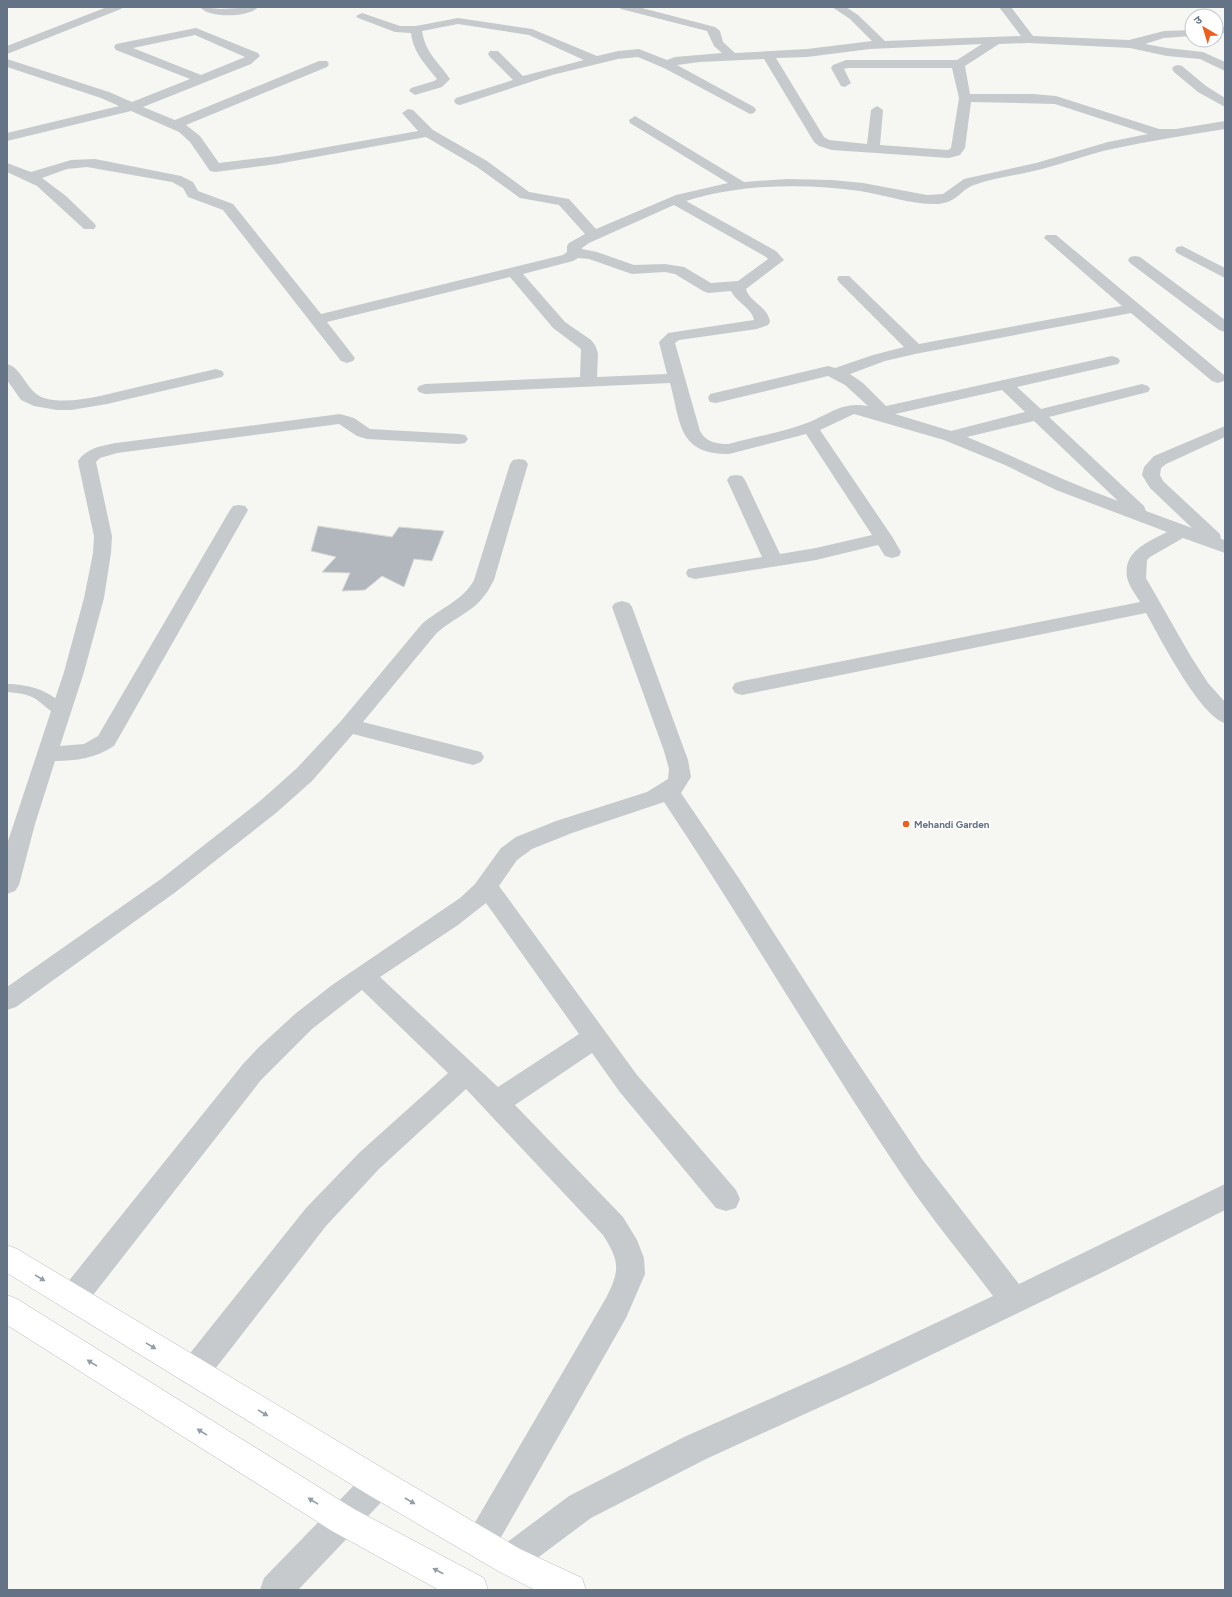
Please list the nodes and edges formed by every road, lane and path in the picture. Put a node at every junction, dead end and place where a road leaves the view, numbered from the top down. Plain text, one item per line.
1 (116, 7) edge
2 (206, 7) edge
3 (252, 7) edge
4 (625, 7) edge
5 (838, 7) edge
6 (1005, 7) edge
7 (362, 16) dead end
8 (416, 30) junction
9 (1184, 34) edge
10 (1029, 39) junction
11 (996, 41) junction
12 (881, 44) junction
13 (1130, 44) junction
14 (1225, 51) edge
15 (494, 54) dead end
16 (768, 55) junction
17 (732, 56) junction
18 (1203, 56) junction
19 (7, 60) edge
20 (595, 60) junction
21 (323, 64) dead end
22 (960, 64) junction
23 (668, 65) junction
24 (1225, 67) edge
25 (1178, 69) dead end
26 (201, 79) junction
27 (520, 81) junction
28 (845, 83) dead end
29 (416, 91) dead end
30 (965, 98) junction
31 (460, 101) dead end
32 (1225, 103) edge
33 (134, 106) junction
34 (750, 110) dead end
35 (877, 110) dead end
36 (408, 114) dead end
37 (635, 120) dead end
38 (175, 125) junction
39 (1225, 125) edge
40 (428, 133) junction
41 (1167, 134) junction
42 (7, 137) edge
43 (873, 148) junction
44 (7, 167) edge
45 (33, 176) junction
46 (742, 186) junction
47 (676, 200) junction
48 (89, 226) dead end
49 (594, 235) junction
50 (1051, 238) dead end
51 (1182, 250) dead end
52 (575, 253) junction
53 (1135, 260) dead end
54 (514, 272) junction
55 (1225, 274) edge
56 (844, 279) dead end
57 (741, 285) junction
58 (1135, 308) junction
59 (317, 320) junction
60 (1225, 327) edge
61 (915, 349) junction
62 (347, 358) dead end
63 (1112, 361) dead end
64 (7, 369) edge
65 (837, 373) junction
66 (216, 374) dead end
67 (677, 378) junction
68 (1223, 380) edge
69 (588, 382) junction
70 (1005, 384) junction
71 (425, 389) dead end
72 (1142, 389) dead end
73 (716, 398) dead end
74 (878, 412) junction
75 (1038, 415) junction
76 (810, 428) junction
77 (1225, 431) edge
78 (950, 436) junction
79 (459, 440) dead end
80 (519, 464) dead end
81 (736, 480) dead end
82 (239, 510) dead end
83 (1144, 516) junction
84 (1182, 530) junction
85 (1223, 546) edge
86 (773, 560) junction
87 (695, 573) dead end
88 (1152, 606) junction
89 (622, 607) dead end
90 (7, 688) edge
91 (742, 688) dead end
92 (60, 711) junction
93 (1225, 716) edge
94 (348, 726) junction
95 (47, 754) junction
96 (473, 757) dead end
97 (668, 790) junction
98 (7, 885) edge
99 (487, 886) junction
100 (363, 976) junction
101 (7, 1000) edge
102 (595, 1037) junction
103 (466, 1073) junction
104 (496, 1103) junction
105 (1225, 1196) edge
106 (726, 1199) dead end
107 (7, 1258) edge
108 (73, 1298) junction
109 (1014, 1300) junction
110 (7, 1309) edge
111 (194, 1372) junction
112 (378, 1482) junction
113 (343, 1520) junction
114 (481, 1542) junction
115 (509, 1560) junction
116 (276, 1590) edge
117 (472, 1590) edge
118 (570, 1590) edge

1 - 19 street
2 - 3 street
4 - 17 street
5 - 12 street
6 - 10 street
7 - 8 street
8 - 20 street
8 - 29 street
9 - 13 street
10 - 11 street
10 - 13 street
11 - 12 street
11 - 22 street
12 - 16 street
13 - 18 street
14 - 18 street
15 - 27 street
16 - 17 street
16 - 43 street
17 - 23 street
18 - 24 street
19 - 33 street
20 - 23 street
20 - 27 street
21 - 38 street
22 - 28 street
22 - 30 street
23 - 34 street
25 - 32 street
26 - 26 street
26 - 33 street
27 - 31 street
30 - 41 street
30 - 43 street
33 - 38 street
33 - 42 street
35 - 43 street
36 - 40 street
37 - 46 street
38 - 40 street
39 - 41 street
40 - 49 street
41 - 46 street
44 - 45 street
45 - 48 street
45 - 59 street
46 - 47 street
47 - 49 street
47 - 57 street
49 - 52 street
50 - 58 street
51 - 55 street
52 - 54 street
52 - 57 street
53 - 60 street
54 - 59 street
54 - 69 street
56 - 61 street
57 - 67 street
58 - 61 street
58 - 68 street
59 - 62 street
61 - 65 street
63 - 70 street
64 - 66 street
65 - 73 street
65 - 74 street
67 - 69 street
67 - 76 street
69 - 71 street
70 - 74 street
70 - 75 street
72 - 75 street
74 - 76 street
74 - 78 street
75 - 78 street
75 - 83 street
76 - 86 street
77 - 85 street
78 - 83 street
79 - 92 street
80 - 94 street
81 - 86 street
82 - 95 street
83 - 84 street
84 - 85 street
84 - 88 street
86 - 87 street
88 - 91 street
88 - 93 street
89 - 97 street
90 - 92 lane
92 - 95 street
94 - 96 street
94 - 101 street
95 - 98 street
97 - 99 street
97 - 109 street
99 - 100 street
99 - 102 street
100 - 103 street
100 - 108 street
102 - 104 street
102 - 106 street
103 - 104 street
103 - 111 street
104 - 114 street
105 - 109 street
107 -> 108 main road
108 -> 111 main road
109 - 115 street
113 -> 110 main road
111 -> 112 main road
112 - 113 street
112 -> 114 main road
113 - 116 street
117 -> 113 main road
114 - 115 main road
115 - 118 main road

